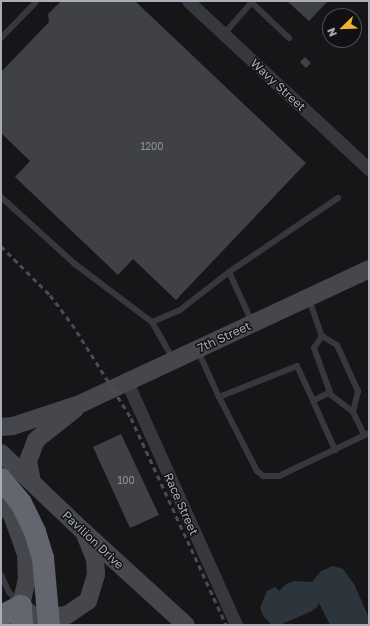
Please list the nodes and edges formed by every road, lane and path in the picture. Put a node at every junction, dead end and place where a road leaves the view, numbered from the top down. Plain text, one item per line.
1 (188, 1) edge
2 (250, 2) edge
3 (34, 3) dead end
4 (224, 34) junction
5 (1, 37) edge
6 (289, 38) dead end
7 (369, 169) edge
8 (1, 197) edge
9 (338, 198) dead end
10 (369, 269) edge
11 (229, 272) junction
12 (308, 297) junction
13 (152, 322) junction
14 (253, 323) junction
15 (322, 336) junction
16 (197, 349) junction
17 (174, 360) junction
18 (127, 382) junction
19 (330, 392) junction
20 (219, 397) junction
21 (313, 401) junction
22 (80, 404) junction
23 (353, 412) junction
24 (1, 427) edge
25 (366, 434) edge
26 (335, 450) junction
27 (1, 453) edge
28 (1, 479) edge
29 (32, 482) junction
30 (11, 501) edge
31 (84, 532) junction
32 (1, 575) edge
33 (1, 616) edge
34 (22, 616) edge
35 (49, 625) edge
36 (186, 625) edge
37 (236, 625) edge

1 - 4 street, Wavy Street
2 - 4 lane
2 - 6 lane
3 - 5 lane
4 - 7 street, Wavy Street
8 - 13 lane
9 - 11 lane
10 - 12 main road, 7th Street
11 - 13 lane
11 - 14 lane
12 - 14 main road, 7th Street
12 - 15 lane
13 - 17 lane
14 - 16 main road, 7th Street
15 - 19 lane
15 - 23 lane
16 - 17 main road, 7th Street
16 - 20 lane
17 - 18 main road, 7th Street
18 - 22 main road, 7th Street
18 - 37 street, Race Street
19 - 21 lane
19 - 23 lane
20 - 21 lane
20 - 26 lane
21 - 26 lane
22 - 24 main road, 7th Street
22 - 29 main road, 7th Street
23 - 25 lane
25 - 26 lane
27 - 29 main road, Pavilion Drive
28 - 30 highway
29 - 31 main road, Pavilion Drive
30 - 34 main road
30 - 35 highway
31 - 34 main road
31 - 36 main road, Pavilion Drive
32 - 34 lane
33 - 34 highway

